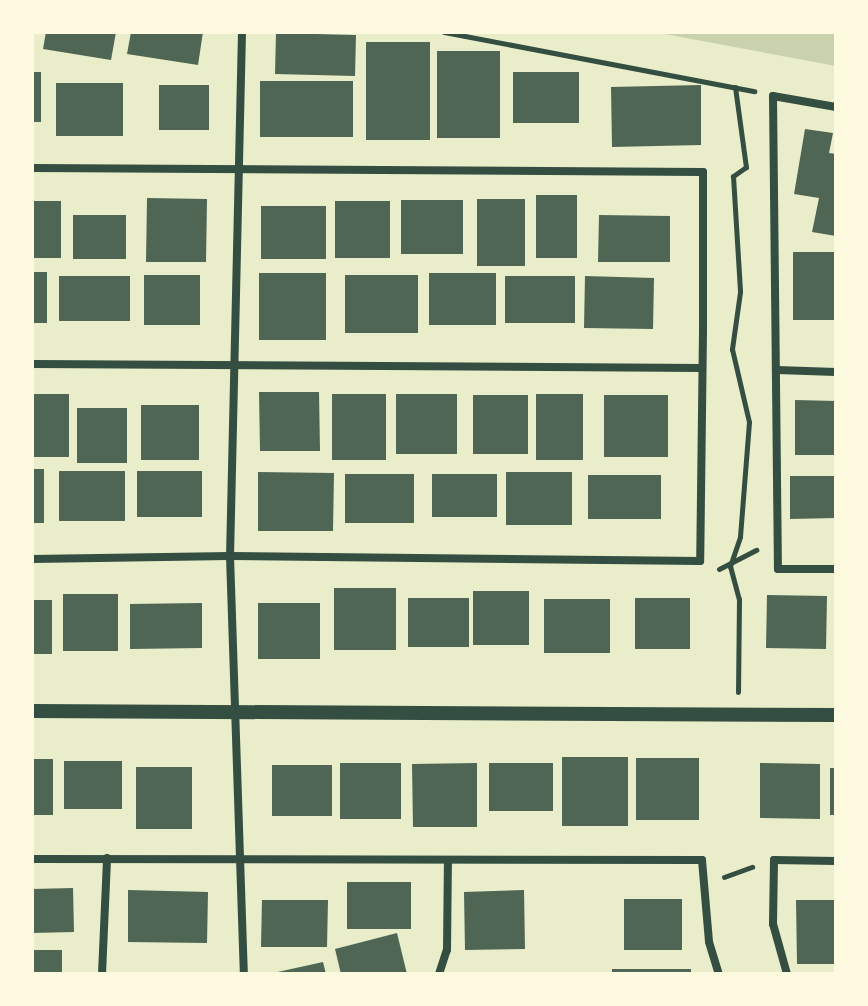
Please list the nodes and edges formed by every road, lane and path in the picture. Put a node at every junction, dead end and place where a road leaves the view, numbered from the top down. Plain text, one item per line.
1 (242, 32) edge
2 (444, 32) edge
3 (735, 87) junction
4 (773, 96) junction
5 (836, 107) edge
6 (32, 168) edge
7 (239, 170) junction
8 (32, 364) edge
9 (233, 366) junction
10 (702, 368) junction
11 (777, 370) junction
12 (836, 372) edge
13 (778, 548) junction
14 (230, 556) junction
15 (32, 559) edge
16 (700, 561) junction
17 (730, 566) junction
18 (836, 569) edge
19 (233, 710) junction
20 (32, 711) edge
21 (738, 713) junction
22 (836, 715) edge
23 (107, 858) junction
24 (239, 858) junction
25 (32, 859) edge
26 (448, 860) junction
27 (774, 860) junction
28 (836, 861) edge
29 (704, 883) junction
30 (102, 974) edge
31 (244, 974) edge
32 (439, 974) edge
33 (719, 974) edge
34 (787, 974) edge

1 - 7 street
2 - 3 path
3 - 4 path
3 - 17 path
4 - 5 street
4 - 11 street
6 - 7 street
7 - 9 street
7 - 10 street
8 - 9 street
9 - 10 street
9 - 14 street
10 - 16 street
11 - 12 street
11 - 13 street
13 - 17 path
13 - 18 street
14 - 15 street
14 - 16 street
14 - 19 street
16 - 17 path
17 - 21 path
19 - 20 street
19 - 21 street
19 - 24 street
21 - 22 street
23 - 24 street
23 - 25 street
23 - 30 street
24 - 26 street
24 - 31 street
26 - 29 street
26 - 32 street
27 - 28 street
27 - 29 path
27 - 34 street
29 - 33 street

